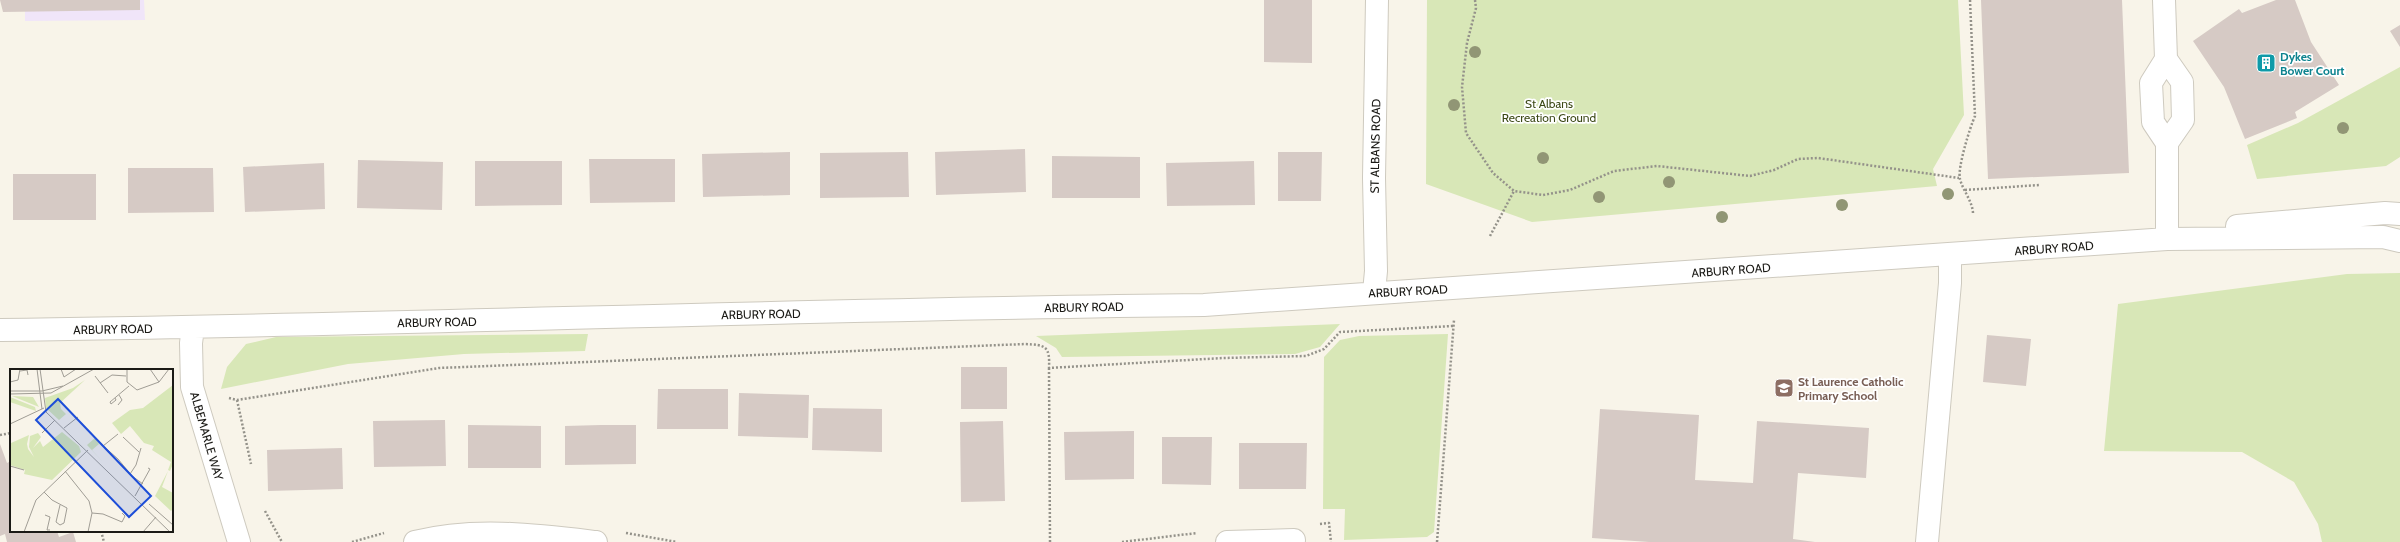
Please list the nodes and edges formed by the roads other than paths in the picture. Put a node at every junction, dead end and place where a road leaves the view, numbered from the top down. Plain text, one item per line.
1 (1377, 0) edge
2 (2164, 0) edge
3 (2166, 59) junction
4 (2167, 143) junction
5 (2400, 214) edge
6 (2167, 239) junction
7 (2400, 241) edge
8 (1950, 255) junction
9 (1374, 292) junction
10 (193, 328) junction
11 (0, 330) edge
12 (546, 539) edge
13 (1294, 540) dead end
14 (1234, 541) edge
15 (239, 542) edge
16 (414, 542) edge
17 (596, 542) edge
18 (1927, 542) edge

1 - 9 street, ST ALBANS ROAD
2 - 3 street
3 - 4 street
3 - 4 street
4 - 6 street
5 - 6 street, ARBURY ROAD
6 - 7 street, ARBURY ROAD
6 - 8 street, ARBURY ROAD
8 - 9 street, ARBURY ROAD
8 - 18 street
9 - 10 street, ARBURY ROAD
10 - 11 street, ARBURY ROAD
10 - 15 street, ALBEMARLE WAY
12 - 16 street
12 - 17 street
13 - 14 street

